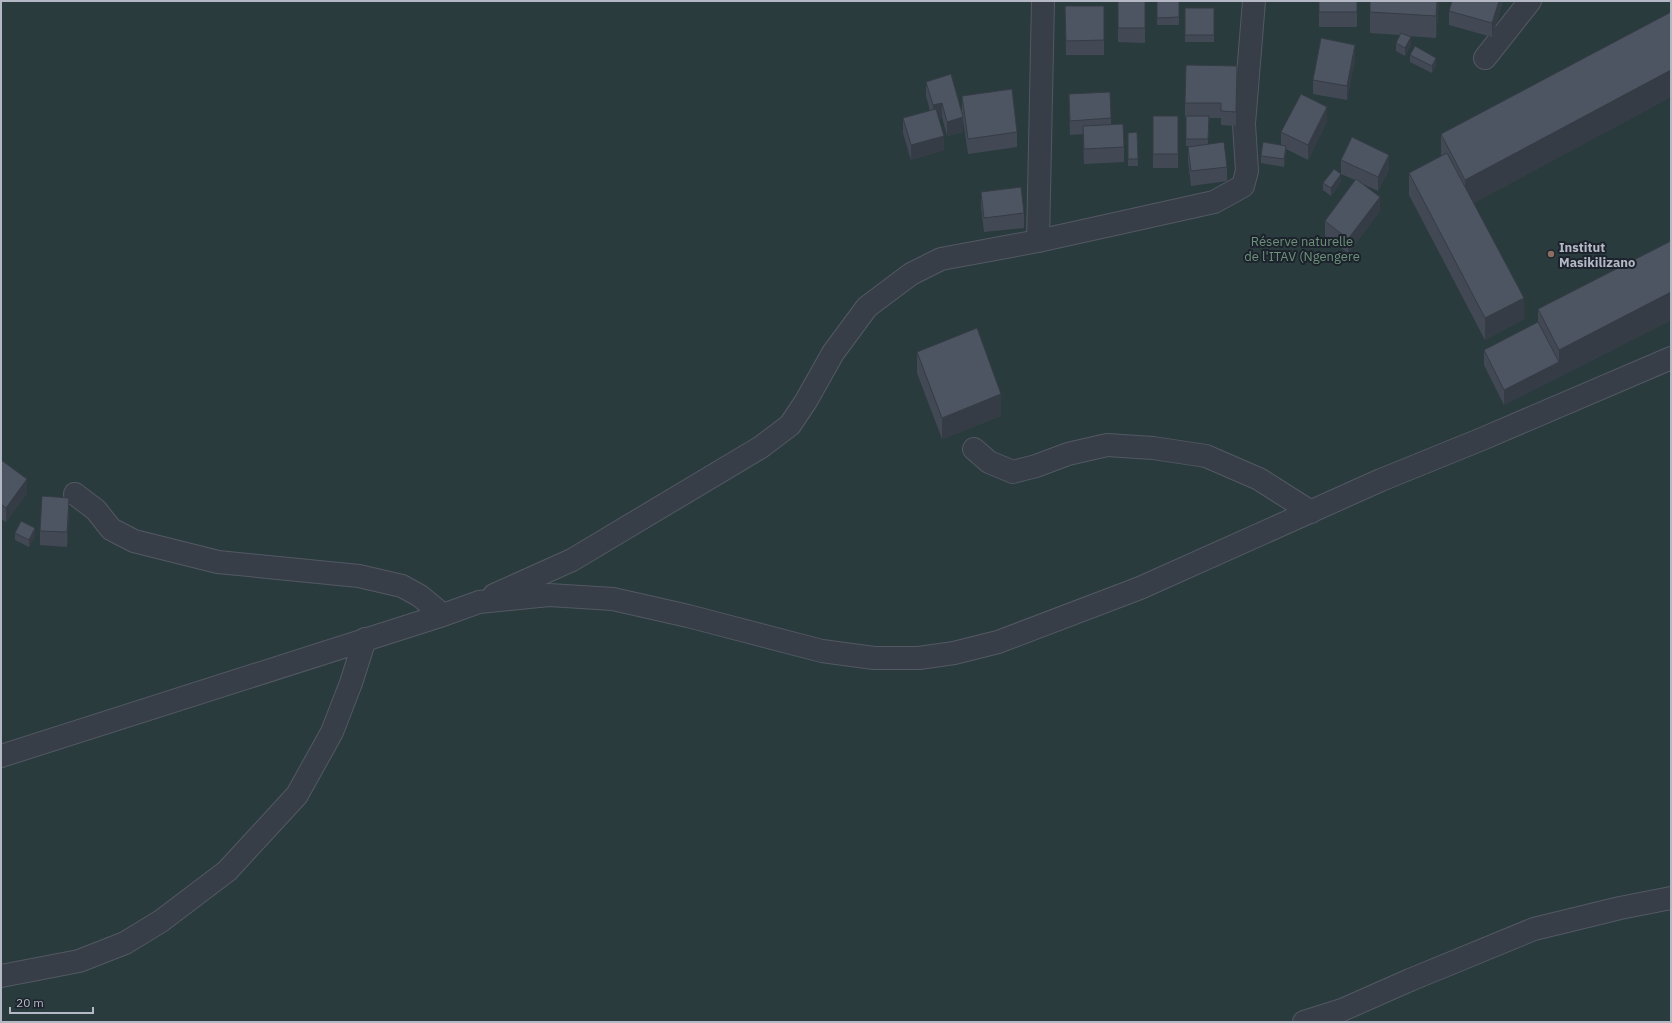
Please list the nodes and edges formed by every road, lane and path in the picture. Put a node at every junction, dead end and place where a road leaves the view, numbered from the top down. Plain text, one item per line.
1 (1043, 1) edge
2 (1254, 1) edge
3 (1530, 1) edge
4 (1485, 58) dead end
5 (1038, 241) junction
6 (1671, 358) edge
7 (974, 449) dead end
8 (74, 494) dead end
9 (1312, 512) junction
10 (479, 602) junction
11 (443, 615) junction
12 (365, 639) junction
13 (1, 756) edge
14 (1671, 898) edge
15 (1, 976) edge
16 (1304, 1022) edge

1 - 5 street
2 - 5 street
3 - 4 street
5 - 10 street
6 - 9 street
7 - 9 street
8 - 11 street
9 - 10 street
10 - 11 street
11 - 12 street
12 - 13 street
12 - 15 street
14 - 16 street

